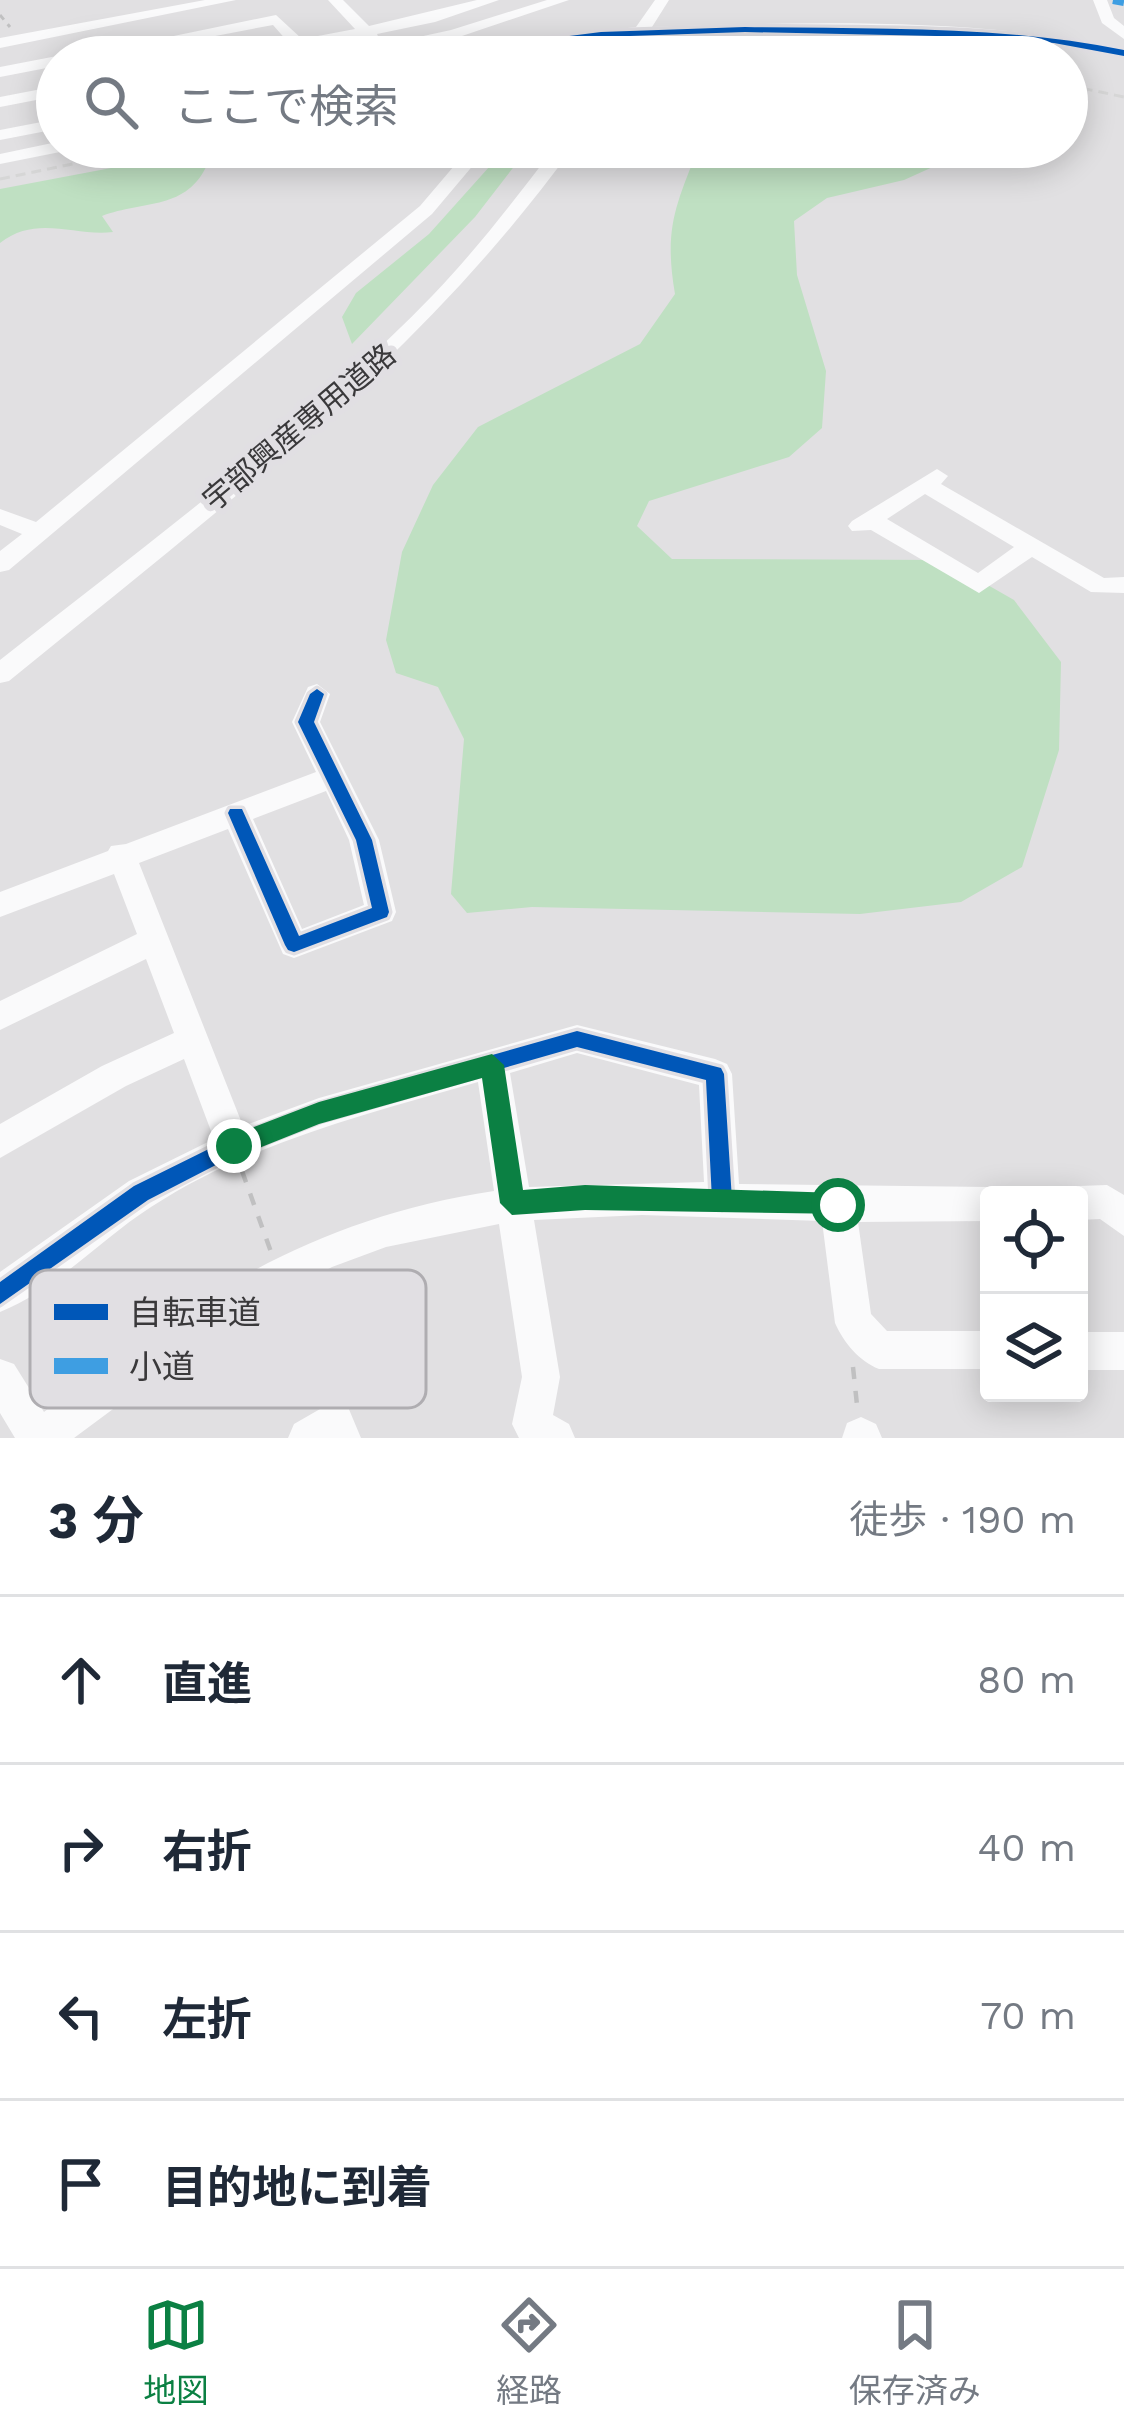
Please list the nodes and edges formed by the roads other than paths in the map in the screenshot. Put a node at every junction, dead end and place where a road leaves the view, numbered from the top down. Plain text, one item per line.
1 (229, 0) edge
2 (335, 0) edge
3 (409, 0) edge
4 (488, 0) edge
5 (562, 0) edge
6 (662, 0) edge
7 (1100, 0) edge
8 (430, 19) junction
9 (64, 31) junction
10 (366, 32) junction
11 (1124, 34) edge
12 (36, 36) edge
13 (37, 36) edge
14 (69, 36) edge
15 (193, 36) edge
16 (291, 36) edge
17 (353, 36) edge
18 (370, 36) edge
19 (447, 36) edge
20 (578, 36) edge
21 (638, 36) edge
22 (1009, 36) edge
23 (0, 43) edge
24 (1088, 48) edge
25 (1124, 53) edge
26 (36, 66) edge
27 (0, 72) edge
28 (36, 95) edge
29 (0, 102) edge
30 (36, 128) edge
31 (0, 135) edge
32 (36, 152) edge
33 (0, 159) edge
34 (462, 168) edge
35 (550, 168) edge
36 (0, 516) edge
37 (37, 531) junction
38 (1031, 546) junction
39 (0, 564) edge
40 (1122, 588) edge
41 (0, 674) edge
42 (316, 694) dead end
43 (332, 777) junction
44 (236, 813) junction
45 (121, 854) junction
46 (0, 904) edge
47 (154, 940) junction
48 (0, 1016) edge
49 (192, 1040) junction
50 (492, 1065) junction
51 (0, 1142) edge
52 (234, 1146) junction
53 (722, 1200) junction
54 (512, 1203) junction
55 (1088, 1203) edge
56 (980, 1204) edge
57 (838, 1205) junction
58 (1124, 1219) edge
59 (34, 1270) edge
60 (289, 1270) edge
61 (30, 1273) edge
62 (0, 1294) edge
63 (980, 1350) edge
64 (1088, 1351) edge
65 (1124, 1351) edge
66 (0, 1378) edge
67 (79, 1408) edge
68 (40, 1438) edge
69 (555, 1438) edge

1 - 9 street
2 - 10 street
3 - 8 street
4 - 8 street
5 - 19 street
6 - 21 street
7 - 11 street
8 - 10 street
9 - 13 street
9 - 14 street
10 - 17 street
10 - 18 street
12 - 23 street
15 - 16 street
20 - 22 street
24 - 25 street
26 - 27 street
28 - 29 street
30 - 31 street
32 - 33 street
34 - 37 street
35 - 41 street, 宇部興産専用道路
36 - 37 street
37 - 39 street
38 - 38 street
38 - 40 street
42 - 43 street
43 - 44 street
43 - 44 street
44 - 45 street
45 - 46 street
45 - 47 street
47 - 48 street
47 - 49 street
49 - 51 street
49 - 52 street
50 - 52 street
50 - 53 street
50 - 54 street
52 - 59 street
53 - 54 street
53 - 57 street
54 - 60 street
54 - 69 street
55 - 58 street
56 - 57 street
57 - 63 street
61 - 62 street
64 - 65 street
66 - 68 street
67 - 68 street

